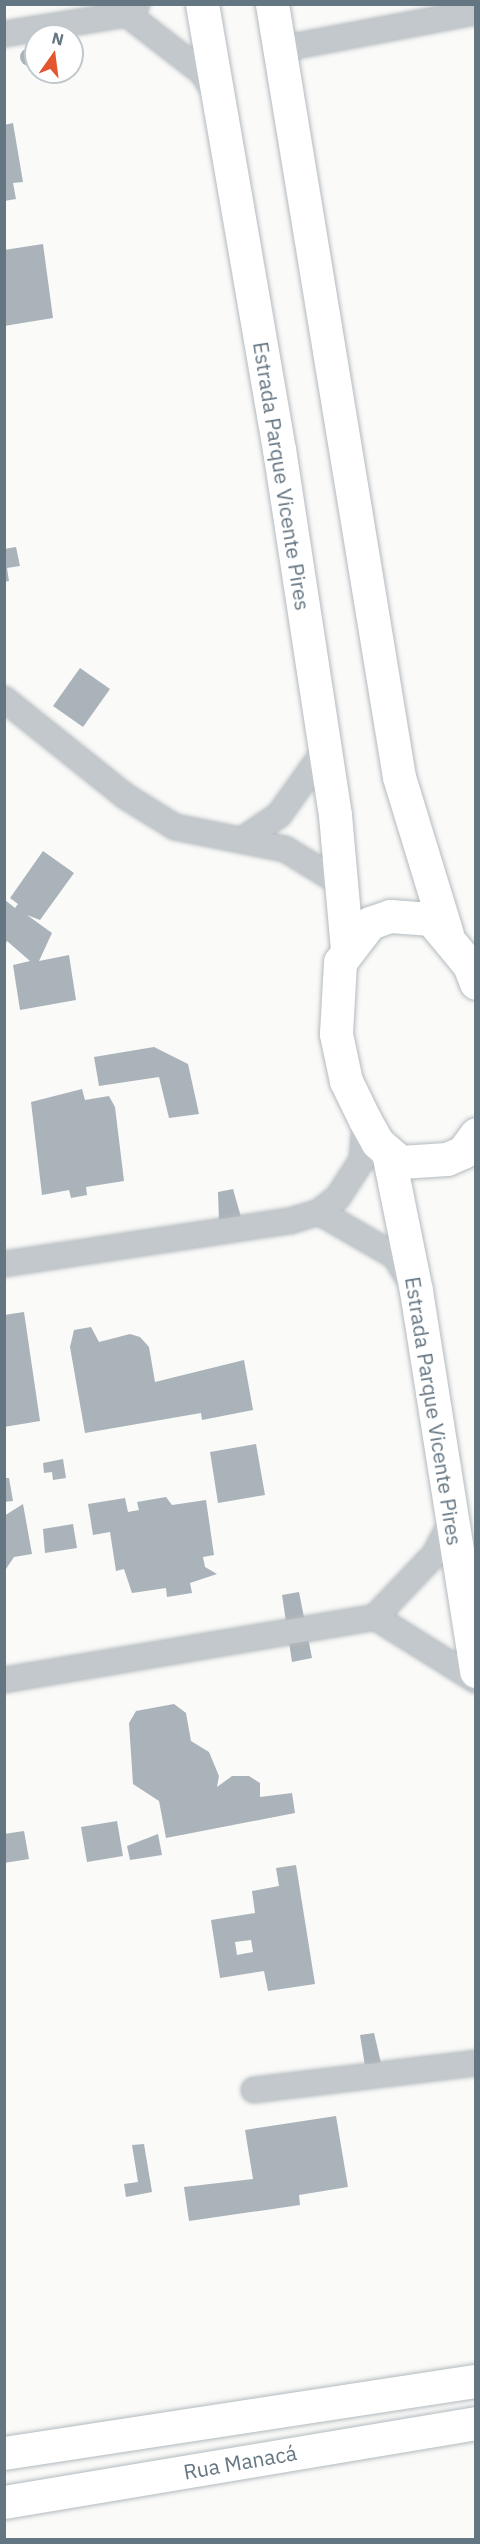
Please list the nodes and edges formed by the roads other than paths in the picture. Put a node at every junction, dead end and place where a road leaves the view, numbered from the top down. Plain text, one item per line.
1 (202, 4) edge
2 (272, 4) edge
3 (132, 9) edge
4 (476, 12) edge
5 (4, 34) edge
6 (280, 49) junction
7 (218, 97) junction
8 (4, 699) edge
9 (324, 752) junction
10 (245, 838) junction
11 (344, 885) junction
12 (447, 934) junction
13 (347, 949) junction
14 (473, 971) edge
15 (364, 1120) junction
16 (476, 1134) edge
17 (388, 1153) junction
18 (319, 1212) junction
19 (4, 1264) edge
20 (416, 1291) junction
21 (451, 1522) junction
22 (375, 1617) junction
23 (476, 1671) edge
24 (4, 1680) edge
25 (476, 1680) edge
26 (476, 2063) edge
27 (254, 2090) dead end
28 (476, 2381) edge
29 (476, 2423) edge
30 (4, 2452) edge
31 (4, 2502) edge

1 - 7 main road, Estrada Parque Vicente Pires
2 - 6 main road
3 - 5 street
3 - 7 street
4 - 6 street
6 - 12 main road
7 - 9 main road, Estrada Parque Vicente Pires
8 - 10 street
9 - 10 street
9 - 11 main road, Estrada Parque Vicente Pires
10 - 11 street
11 - 13 main road, Estrada Parque Vicente Pires
12 - 13 main road
12 - 14 main road
13 - 15 main road
15 - 17 main road
15 - 18 street
16 - 17 main road
17 - 20 main road, Estrada Parque Vicente Pires
18 - 19 street
18 - 20 street
20 - 21 main road, Estrada Parque Vicente Pires
21 - 22 street
21 - 23 main road, Estrada Parque Vicente Pires
22 - 24 street
22 - 25 street
26 - 27 street
28 - 30 main road, Rua Manacá
29 - 31 main road, Rua Manacá

